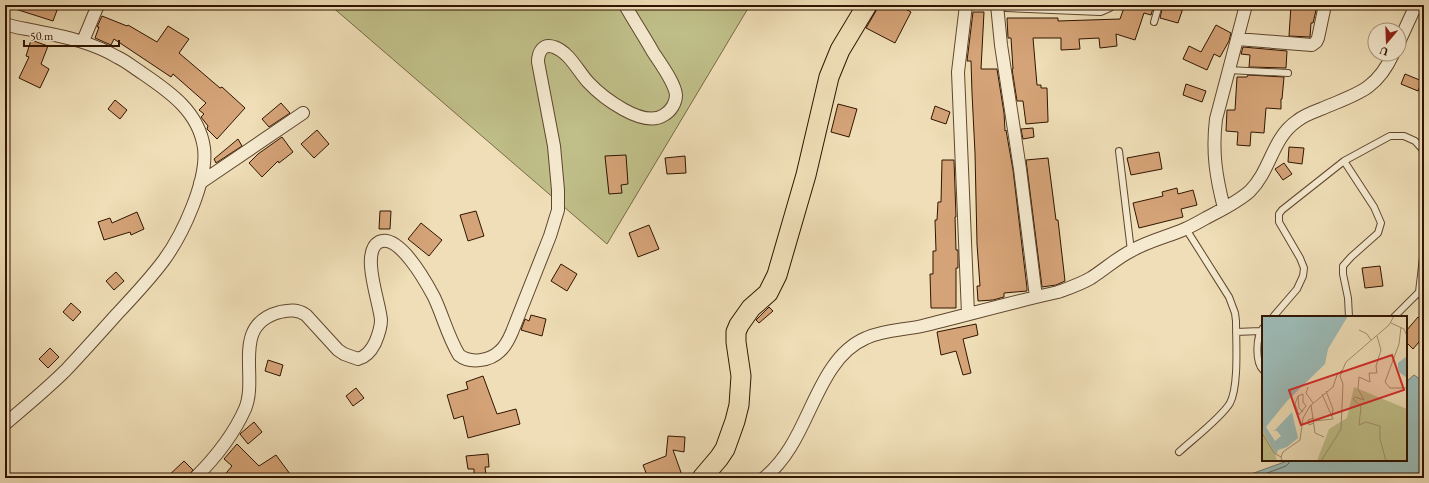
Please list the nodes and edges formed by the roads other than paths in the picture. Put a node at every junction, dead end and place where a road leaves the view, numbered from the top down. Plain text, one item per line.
1 (98, 5) edge
2 (625, 5) edge
3 (867, 5) edge
4 (966, 5) edge
5 (997, 5) edge
6 (1006, 5) edge
7 (1108, 5) edge
8 (1159, 5) edge
9 (1246, 5) edge
10 (1325, 5) edge
11 (1416, 5) edge
12 (1154, 22) dead end
13 (5, 24) edge
14 (1407, 25) edge
15 (1237, 39) junction
16 (83, 41) junction
17 (1389, 62) edge
18 (1228, 70) junction
19 (1288, 73) dead end
20 (303, 113) dead end
21 (1119, 151) dead end
22 (1424, 151) edge
23 (1344, 161) junction
24 (200, 184) junction
25 (1224, 208) junction
26 (1186, 229) junction
27 (1424, 249) edge
28 (1131, 251) junction
29 (1419, 292) junction
30 (1036, 297) junction
31 (1424, 300) edge
32 (968, 314) junction
33 (1274, 316) edge
34 (1349, 316) edge
35 (1395, 316) edge
36 (1262, 330) edge
37 (1236, 332) junction
38 (1262, 369) edge
39 (5, 424) edge
40 (1179, 452) dead end
41 (195, 478) edge
42 (702, 478) edge
43 (764, 478) edge

1 - 16 street
2 - 41 street
3 - 42 highway
4 - 32 street
5 - 30 street
6 - 7 street
8 - 12 lane
9 - 15 street
10 - 15 street
11 - 14 street
13 - 16 street
15 - 18 street
16 - 24 street
17 - 25 street
18 - 19 lane
18 - 25 street
20 - 24 street
21 - 28 lane
22 - 23 lane
23 - 33 lane
23 - 34 lane
24 - 39 street
25 - 26 street
26 - 28 street
26 - 37 lane
27 - 29 lane
28 - 30 street
29 - 31 lane
29 - 35 lane
30 - 32 street
32 - 43 street
36 - 37 lane
36 - 38 lane
37 - 40 lane

